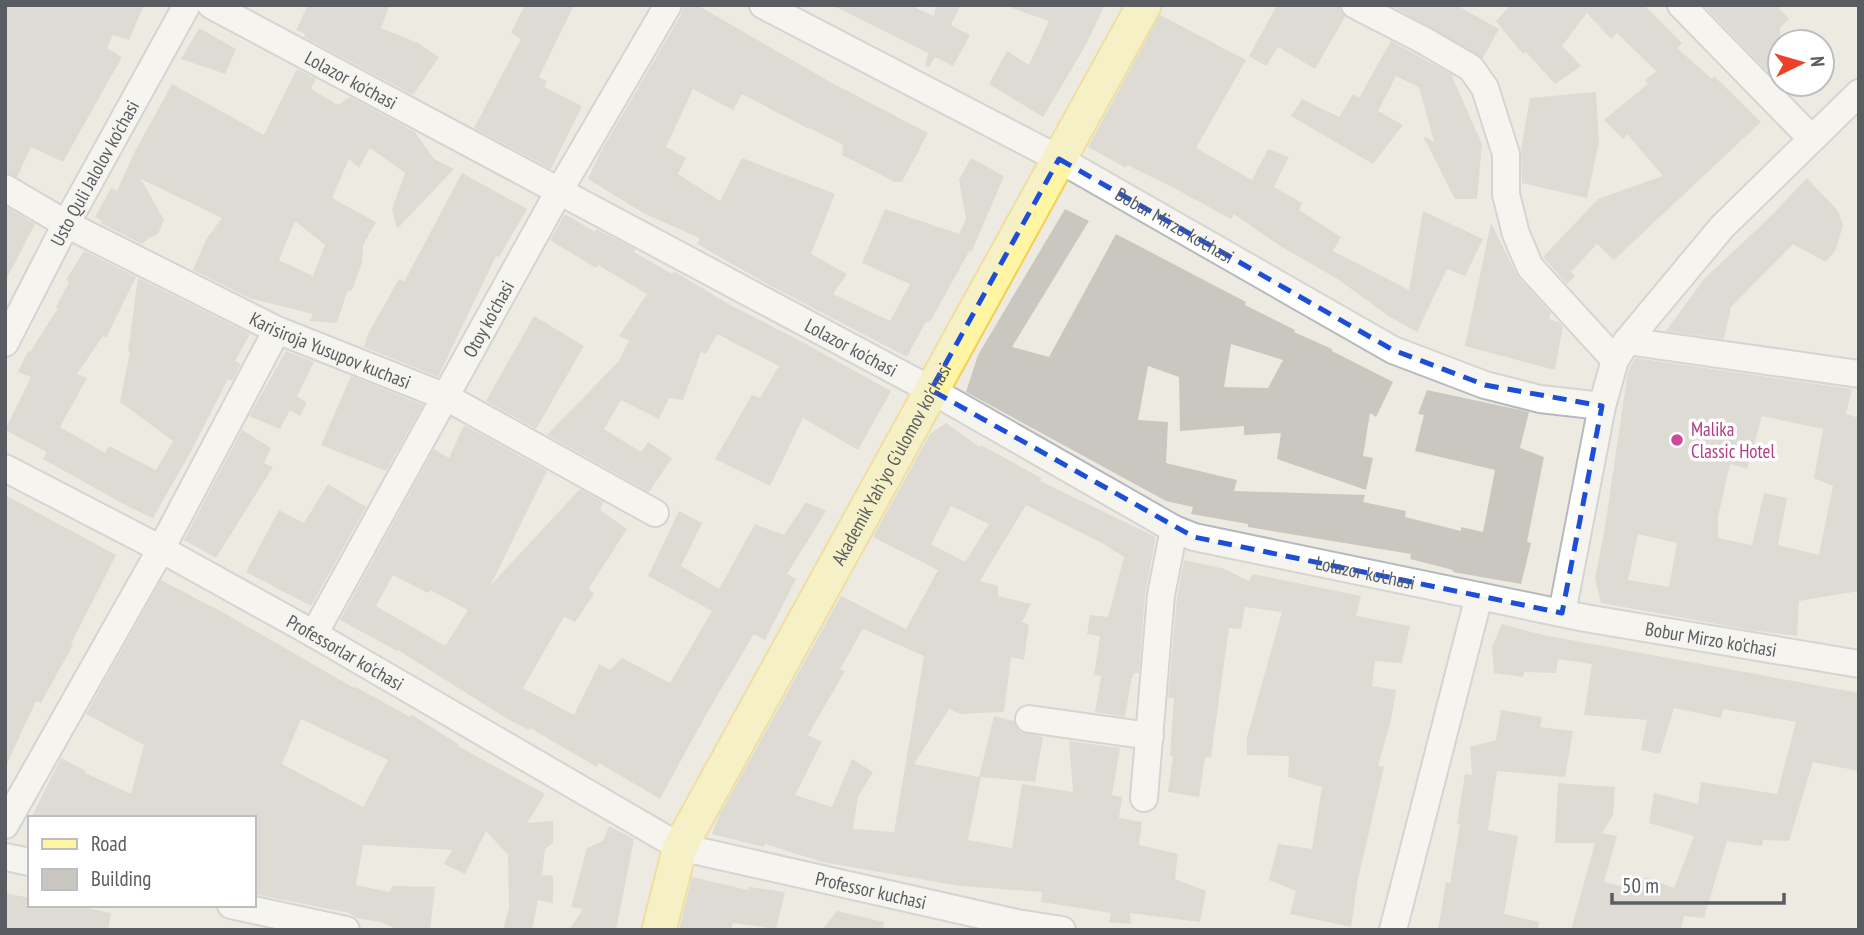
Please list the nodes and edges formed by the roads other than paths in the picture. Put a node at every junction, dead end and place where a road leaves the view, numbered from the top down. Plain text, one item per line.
1 (187, 5) edge
2 (211, 5) edge
3 (668, 5) edge
4 (763, 5) edge
5 (1144, 5) edge
6 (1355, 5) edge
7 (1681, 5) edge
8 (1859, 93) edge
9 (1811, 138) junction
10 (1059, 159) junction
11 (5, 188) edge
12 (558, 193) junction
13 (66, 224) junction
14 (277, 330) junction
15 (5, 343) edge
16 (1621, 350) junction
17 (1859, 374) edge
18 (931, 390) junction
19 (446, 397) junction
20 (1602, 406) junction
21 (5, 468) edge
22 (655, 513) dead end
23 (1174, 529) junction
24 (161, 549) junction
25 (1479, 596) junction
26 (1562, 613) junction
27 (314, 634) junction
28 (1859, 664) edge
29 (1029, 719) dead end
30 (1150, 736) junction
31 (1144, 798) dead end
32 (5, 825) edge
33 (680, 847) junction
34 (5, 857) edge
35 (28, 862) edge
36 (240, 907) edge
37 (1016, 926) edge
38 (346, 930) edge
39 (659, 930) edge
40 (1062, 930) edge
41 (1393, 930) edge

1 - 13 street, Usto Quli Jalolov ko'chasi
2 - 12 street, Lolazor ko'chasi
3 - 12 street, Otoy ko'chasi
4 - 10 street, Bobur Mirzo ko'chasi
5 - 10 main road, Akademik Yah'yo G'ulomov ko'chasi
6 - 16 street
7 - 9 street
8 - 9 street
9 - 16 street
10 - 18 main road, Akademik Yah'yo G'ulomov ko'chasi
10 - 20 street, Bobur Mirzo ko'chasi
11 - 13 street, Karisiroja Yusupov kuchasi
12 - 18 street, Lolazor ko'chasi
12 - 19 street, Otoy ko'chasi
13 - 14 street, Karisiroja Yusupov kuchasi
13 - 15 street, Usto Quli Jalolov ko'chasi
14 - 19 street, Karisiroja Yusupov kuchasi
14 - 24 street
16 - 17 street
16 - 20 street
18 - 23 street, Lolazor ko'chasi
18 - 33 main road, Akademik Yah'yo G'ulomov ko'chasi
19 - 22 street, Karisiroja Yusupov kuchasi
19 - 27 street, Otoy ko'chasi
20 - 26 street
21 - 24 street, Professorlar ko'chasi
23 - 25 street, Lolazor ko'chasi
23 - 30 street
24 - 27 street, Professorlar ko'chasi
24 - 32 street
25 - 26 street, Lolazor ko'chasi
25 - 41 street
26 - 28 street, Bobur Mirzo ko'chasi
27 - 33 street, Professorlar ko'chasi
29 - 30 street
30 - 31 street
33 - 37 street, Professor kuchasi
33 - 39 main road, Akademik Yah'yo G'ulomov ko'chasi
34 - 35 street
36 - 38 street
37 - 40 street, Professor kuchasi

